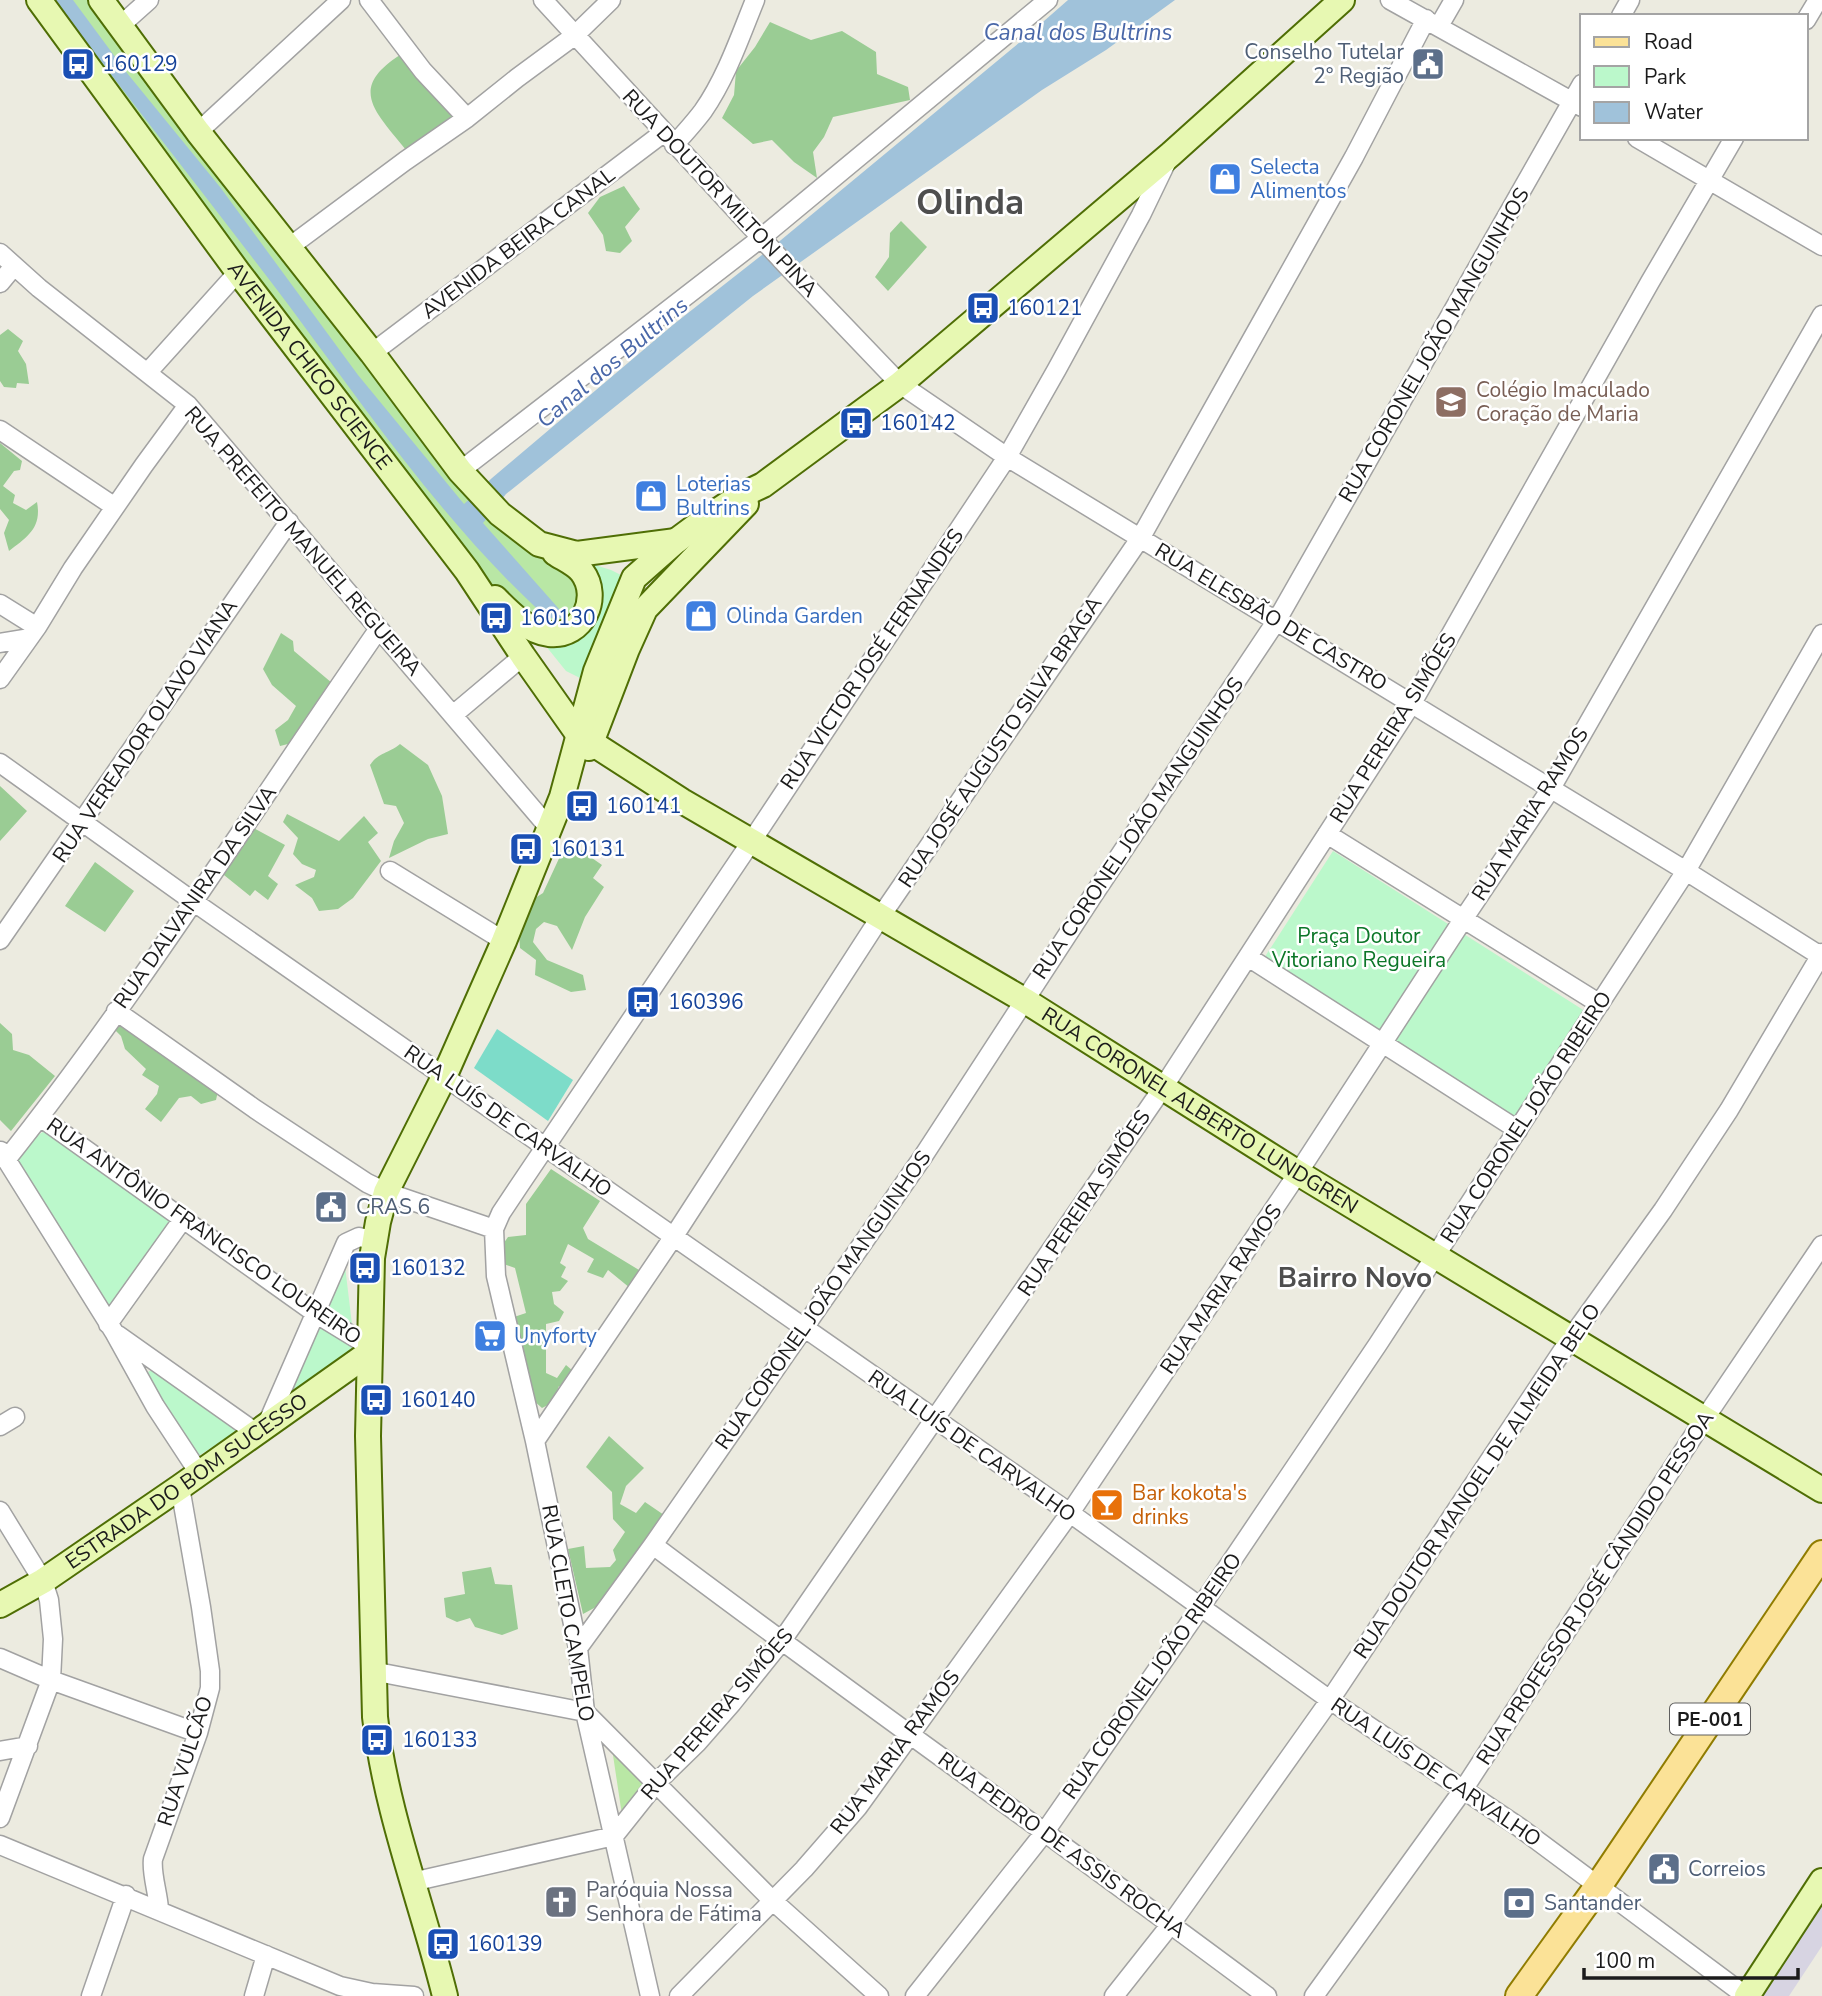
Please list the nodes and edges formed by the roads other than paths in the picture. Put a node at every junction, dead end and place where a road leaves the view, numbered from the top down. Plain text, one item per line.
1 (38, 0) edge
2 (101, 0) edge
3 (149, 0) edge
4 (341, 0) edge
5 (369, 0) edge
6 (542, 0) edge
7 (611, 0) edge
8 (755, 0) edge
9 (1048, 0) edge
10 (1342, 0) edge
11 (1390, 0) edge
12 (1454, 0) edge
13 (1818, 0) edge
14 (1808, 17) edge
15 (1432, 23) junction
16 (121, 25) junction
17 (574, 36) junction
18 (1577, 104) edge
19 (467, 118) junction
20 (198, 132) junction
21 (669, 139) junction
22 (1640, 140) edge
23 (1733, 140) edge
24 (1171, 154) junction
25 (1709, 180) junction
26 (763, 241) junction
27 (1822, 246) edge
28 (288, 248) junction
29 (0, 253) edge
30 (14, 266) junction
31 (238, 272) junction
32 (0, 283) edge
33 (1822, 314) edge
34 (372, 353) junction
35 (148, 372) junction
36 (900, 384) junction
37 (188, 405) junction
38 (0, 430) edge
39 (1007, 457) junction
40 (468, 480) junction
41 (763, 485) junction
42 (115, 507) junction
43 (289, 522) junction
44 (1141, 537) junction
45 (676, 541) junction
46 (539, 544) junction
47 (577, 554) junction
48 (467, 571) junction
49 (634, 578) junction
50 (0, 604) edge
51 (645, 609) junction
52 (1277, 620) junction
53 (379, 630) junction
54 (33, 632) junction
55 (1822, 634) edge
56 (0, 643) edge
57 (523, 656) junction
58 (0, 679) edge
59 (1412, 703) junction
60 (453, 715) junction
61 (584, 738) junction
62 (0, 763) edge
63 (1550, 790) junction
64 (84, 822) junction
65 (549, 828) junction
66 (1327, 834) junction
67 (751, 842) junction
68 (1686, 870) junction
69 (390, 871) dead end
70 (194, 902) junction
71 (881, 916) junction
72 (1464, 918) junction
73 (0, 940) edge
74 (504, 941) junction
75 (1821, 955) edge
76 (1248, 957) junction
77 (1024, 1000) junction
78 (1601, 1004) junction
79 (116, 1011) junction
80 (1382, 1044) junction
81 (444, 1077) junction
82 (1164, 1086) junction
83 (40, 1117) junction
84 (1518, 1130) junction
85 (546, 1147) junction
86 (3, 1154) edge
87 (1298, 1173) junction
88 (386, 1192) junction
89 (183, 1219) junction
90 (494, 1229) junction
91 (674, 1236) junction
92 (374, 1240) junction
93 (1822, 1245) edge
94 (1435, 1257) junction
95 (316, 1313) junction
96 (111, 1328) junction
97 (803, 1328) junction
98 (1571, 1338) junction
99 (369, 1349) junction
100 (1705, 1418) junction
101 (935, 1421) junction
102 (261, 1428) junction
103 (535, 1441) junction
104 (190, 1480) junction
105 (1822, 1490) edge
106 (0, 1511) edge
107 (1070, 1513) junction
108 (653, 1545) junction
109 (1822, 1554) edge
110 (43, 1581) junction
111 (0, 1605) edge
112 (1200, 1608) junction
113 (782, 1642) junction
114 (578, 1648) junction
115 (0, 1658) edge
116 (372, 1671) junction
117 (51, 1680) junction
118 (1330, 1700) junction
119 (585, 1712) junction
120 (198, 1734) junction
121 (911, 1734) junction
122 (28, 1746) junction
123 (0, 1751) edge
124 (657, 1782) junction
125 (1463, 1790) junction
126 (0, 1818) edge
127 (1044, 1833) junction
128 (614, 1836) junction
129 (0, 1844) edge
130 (1822, 1881) edge
131 (412, 1882) junction
132 (1599, 1885) junction
133 (126, 1895) junction
134 (773, 1901) junction
135 (159, 1909) junction
136 (1171, 1924) junction
137 (266, 1955) junction
138 (354, 1993) edge
139 (91, 1996) edge
140 (254, 1996) edge
141 (414, 1996) edge
142 (439, 1996) edge
143 (650, 1996) edge
144 (679, 1996) edge
145 (878, 1996) edge
146 (915, 1996) edge
147 (1114, 1996) edge
148 (1267, 1996) edge
149 (1314, 1996) edge
150 (1519, 1996) edge
151 (1746, 1996) edge

1 - 31 main road, AVENIDA CHICO SCIENCE
2 - 16 main road
3 - 16 street
4 - 20 street
5 - 19 street
6 - 17 street, RUA DOUTOR MILTON PINA
7 - 17 street
8 - 21 street, AVENIDA BEIRA CANAL
9 - 26 street
10 - 24 main road
11 - 15 street
12 - 15 street, RUA JOSÉ AUGUSTO SILVA BRAGA
13 - 14 street
15 - 18 street
15 - 44 street, RUA JOSÉ AUGUSTO SILVA BRAGA
16 - 20 main road
17 - 19 street
17 - 21 street, RUA DOUTOR MILTON PINA
18 - 52 street, RUA CORONEL JOÃO MANGUINHOS
19 - 28 street
20 - 28 main road
21 - 26 street, RUA DOUTOR MILTON PINA
21 - 34 street, AVENIDA BEIRA CANAL
22 - 25 street
23 - 25 street, RUA PEREIRA SIMÕES
24 - 36 main road
24 - 39 street, RUA VICTOR JOSÉ FERNANDES
25 - 27 street
25 - 59 street, RUA PEREIRA SIMÕES
26 - 36 street, RUA DOUTOR MILTON PINA
26 - 40 street
28 - 34 main road
29 - 30 street, RUA PREFEITO MANUEL REGUEIRA
30 - 32 street
30 - 35 street, RUA PREFEITO MANUEL REGUEIRA
31 - 35 street
31 - 48 main road, AVENIDA CHICO SCIENCE
33 - 63 street, RUA MARIA RAMOS
34 - 40 main road
35 - 37 street, RUA PREFEITO MANUEL REGUEIRA
36 - 39 street, RUA ELESBÃO DE CASTRO
36 - 41 main road
37 - 42 street
37 - 43 street, RUA PREFEITO MANUEL REGUEIRA
38 - 42 street
39 - 44 street, RUA ELESBÃO DE CASTRO
39 - 67 street, RUA VICTOR JOSÉ FERNANDES
40 - 46 main road
41 - 45 main road
41 - 51 main road
42 - 54 street
43 - 53 street, RUA PREFEITO MANUEL REGUEIRA
43 - 64 street, RUA VEREADOR OLAVO VIANA
44 - 52 street, RUA ELESBÃO DE CASTRO
44 - 71 street, RUA JOSÉ AUGUSTO SILVA BRAGA
45 - 47 main road
45 - 49 main road
46 - 47 main road
46 - 48 main road
47 - 49 main road
48 - 57 main road, AVENIDA CHICO SCIENCE
49 - 51 main road
49 - 61 main road
50 - 54 street
51 - 61 main road
52 - 59 street, RUA ELESBÃO DE CASTRO
52 - 77 street, RUA CORONEL JOÃO MANGUINHOS
53 - 60 street, RUA PREFEITO MANUEL REGUEIRA
53 - 70 street, RUA DALVANIRA DA SILVA
54 - 56 street
54 - 58 street
55 - 68 street, RUA CORONEL JOÃO RIBEIRO
57 - 60 street
57 - 61 main road, AVENIDA CHICO SCIENCE
59 - 63 street, RUA ELESBÃO DE CASTRO
59 - 66 street, RUA PEREIRA SIMÕES
60 - 65 street, RUA PREFEITO MANUEL REGUEIRA
61 - 65 main road
61 - 67 main road, RUA CORONEL ALBERTO LUNDGREN
62 - 64 street, RUA LUÍS DE CARVALHO
63 - 68 street, RUA ELESBÃO DE CASTRO
63 - 72 street, RUA MARIA RAMOS
64 - 70 street, RUA LUÍS DE CARVALHO
64 - 73 street, RUA VEREADOR OLAVO VIANA
65 - 74 main road
66 - 72 street
66 - 76 street, RUA PEREIRA SIMÕES
67 - 71 main road, RUA CORONEL ALBERTO LUNDGREN
67 - 85 street, RUA VICTOR JOSÉ FERNANDES
68 - 75 street, RUA ELESBÃO DE CASTRO
68 - 78 street, RUA CORONEL JOÃO RIBEIRO
69 - 74 street
70 - 79 street, RUA DALVANIRA DA SILVA
70 - 81 street, RUA LUÍS DE CARVALHO
71 - 77 main road, RUA CORONEL ALBERTO LUNDGREN
71 - 91 street, RUA JOSÉ AUGUSTO SILVA BRAGA
72 - 78 street
72 - 80 street, RUA MARIA RAMOS
74 - 81 main road
75 - 98 street, RUA DOUTOR MANOEL DE ALMEIDA BELO
76 - 80 street
76 - 82 street, RUA PEREIRA SIMÕES
77 - 82 main road, RUA CORONEL ALBERTO LUNDGREN
77 - 97 street, RUA CORONEL JOÃO MANGUINHOS
78 - 84 street, RUA CORONEL JOÃO RIBEIRO
79 - 83 street, RUA DALVANIRA DA SILVA
79 - 88 street
80 - 84 street
80 - 87 street, RUA MARIA RAMOS
81 - 85 street, RUA LUÍS DE CARVALHO
81 - 88 main road
82 - 87 main road, RUA CORONEL ALBERTO LUNDGREN
82 - 101 street, RUA PEREIRA SIMÕES
83 - 86 street, RUA DALVANIRA DA SILVA
83 - 89 street, RUA ANTÔNIO FRANCISCO LOUREIRO
84 - 94 street, RUA CORONEL JOÃO RIBEIRO
85 - 90 street
85 - 91 street, RUA LUÍS DE CARVALHO
86 - 96 street
87 - 94 main road, RUA CORONEL ALBERTO LUNDGREN
87 - 107 street, RUA MARIA RAMOS
88 - 90 street
88 - 92 main road
89 - 95 street, RUA ANTÔNIO FRANCISCO LOUREIRO
89 - 96 street
90 - 103 street, RUA CLETO CAMPELO
91 - 97 street, RUA LUÍS DE CARVALHO
91 - 103 street, RUA JOSÉ AUGUSTO SILVA BRAGA
92 - 95 street
92 - 99 main road
93 - 100 street, RUA PROFESSOR JOSÉ CÂNDIDO PESSOA
94 - 98 main road, RUA CORONEL ALBERTO LUNDGREN
94 - 112 street, RUA CORONEL JOÃO RIBEIRO
95 - 99 street, RUA ANTÔNIO FRANCISCO LOUREIRO
95 - 102 street
96 - 102 street
96 - 104 street
97 - 101 street, RUA LUÍS DE CARVALHO
97 - 108 street, RUA CORONEL JOÃO MANGUINHOS
98 - 100 main road, RUA CORONEL ALBERTO LUNDGREN
98 - 118 street, RUA DOUTOR MANOEL DE ALMEIDA BELO
99 - 102 main road, ESTRADA DO BOM SUCESSO
99 - 116 main road
100 - 105 main road, RUA CORONEL ALBERTO LUNDGREN
100 - 125 street, RUA PROFESSOR JOSÉ CÂNDIDO PESSOA
101 - 107 street, RUA LUÍS DE CARVALHO
101 - 113 street, RUA PEREIRA SIMÕES
102 - 104 main road, ESTRADA DO BOM SUCESSO
103 - 114 street, RUA CLETO CAMPELO
104 - 110 main road, ESTRADA DO BOM SUCESSO
104 - 120 street, RUA VULCÃO
106 - 110 street
107 - 112 street, RUA LUÍS DE CARVALHO
107 - 121 street, RUA MARIA RAMOS
108 - 113 street, RUA PEDRO DE ASSIS ROCHA
108 - 114 street, RUA CORONEL JOÃO MANGUINHOS
109 - 132 main road, PE-001
110 - 111 main road, ESTRADA DO BOM SUCESSO
110 - 117 street
112 - 118 street, RUA LUÍS DE CARVALHO
112 - 127 street, RUA CORONEL JOÃO RIBEIRO
113 - 121 street, RUA PEDRO DE ASSIS ROCHA
113 - 124 street, RUA PEREIRA SIMÕES
114 - 119 street, RUA CLETO CAMPELO
115 - 117 street
116 - 119 street
116 - 131 main road
117 - 120 street
117 - 122 street
118 - 125 street, RUA LUÍS DE CARVALHO
118 - 136 street, RUA DOUTOR MANOEL DE ALMEIDA BELO
119 - 124 street
119 - 128 street, RUA CLETO CAMPELO
120 - 135 street, RUA VULCÃO
121 - 127 street, RUA PEDRO DE ASSIS ROCHA
121 - 134 street, RUA MARIA RAMOS
122 - 123 street
122 - 126 street
124 - 128 street, RUA PEREIRA SIMÕES
124 - 134 street
125 - 132 street, RUA LUÍS DE CARVALHO
125 - 149 street, RUA PROFESSOR JOSÉ CÂNDIDO PESSOA
127 - 136 street, RUA PEDRO DE ASSIS ROCHA
127 - 146 street, RUA CORONEL JOÃO RIBEIRO
128 - 131 street
128 - 143 street, RUA CLETO CAMPELO
129 - 133 street
130 - 151 main road
131 - 142 main road
132 - 150 main road, PE-001
132 - 151 street, RUA LUÍS DE CARVALHO
133 - 135 street
133 - 139 street
134 - 144 street, RUA MARIA RAMOS
134 - 145 street
135 - 137 street
136 - 147 street, RUA DOUTOR MANOEL DE ALMEIDA BELO
136 - 148 street, RUA PEDRO DE ASSIS ROCHA
137 - 138 street
137 - 140 street
138 - 141 street

